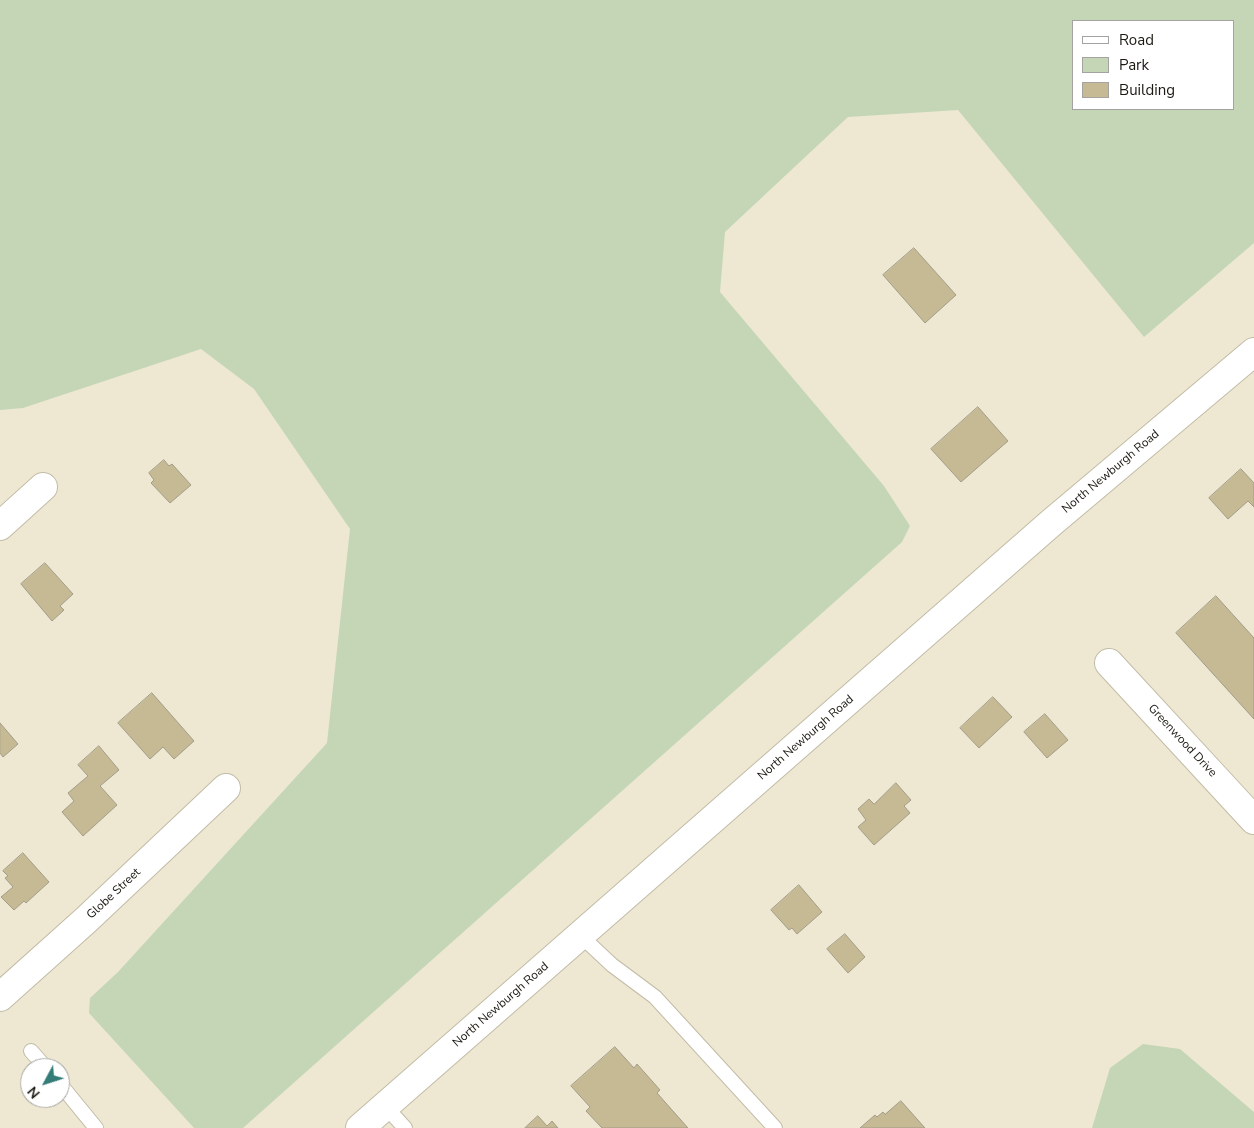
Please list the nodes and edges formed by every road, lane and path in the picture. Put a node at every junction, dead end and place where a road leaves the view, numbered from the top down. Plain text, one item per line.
1 (1254, 352) edge
2 (43, 487) dead end
3 (0, 526) edge
4 (1109, 663) dead end
5 (226, 788) dead end
6 (1254, 820) edge
7 (580, 935) junction
8 (0, 997) edge
9 (31, 1051) dead end
10 (37, 1058) edge
11 (70, 1096) edge
12 (385, 1106) junction
13 (96, 1128) edge
14 (360, 1128) edge
15 (405, 1128) edge
16 (774, 1128) edge

1 - 7 main road, North Newburgh Road
2 - 3 main road
4 - 6 main road, Greenwood Drive
5 - 8 main road, Globe Street
7 - 12 main road, North Newburgh Road
7 - 16 lane
9 - 10 lane
11 - 13 lane
12 - 14 main road, North Newburgh Road
12 - 15 lane

